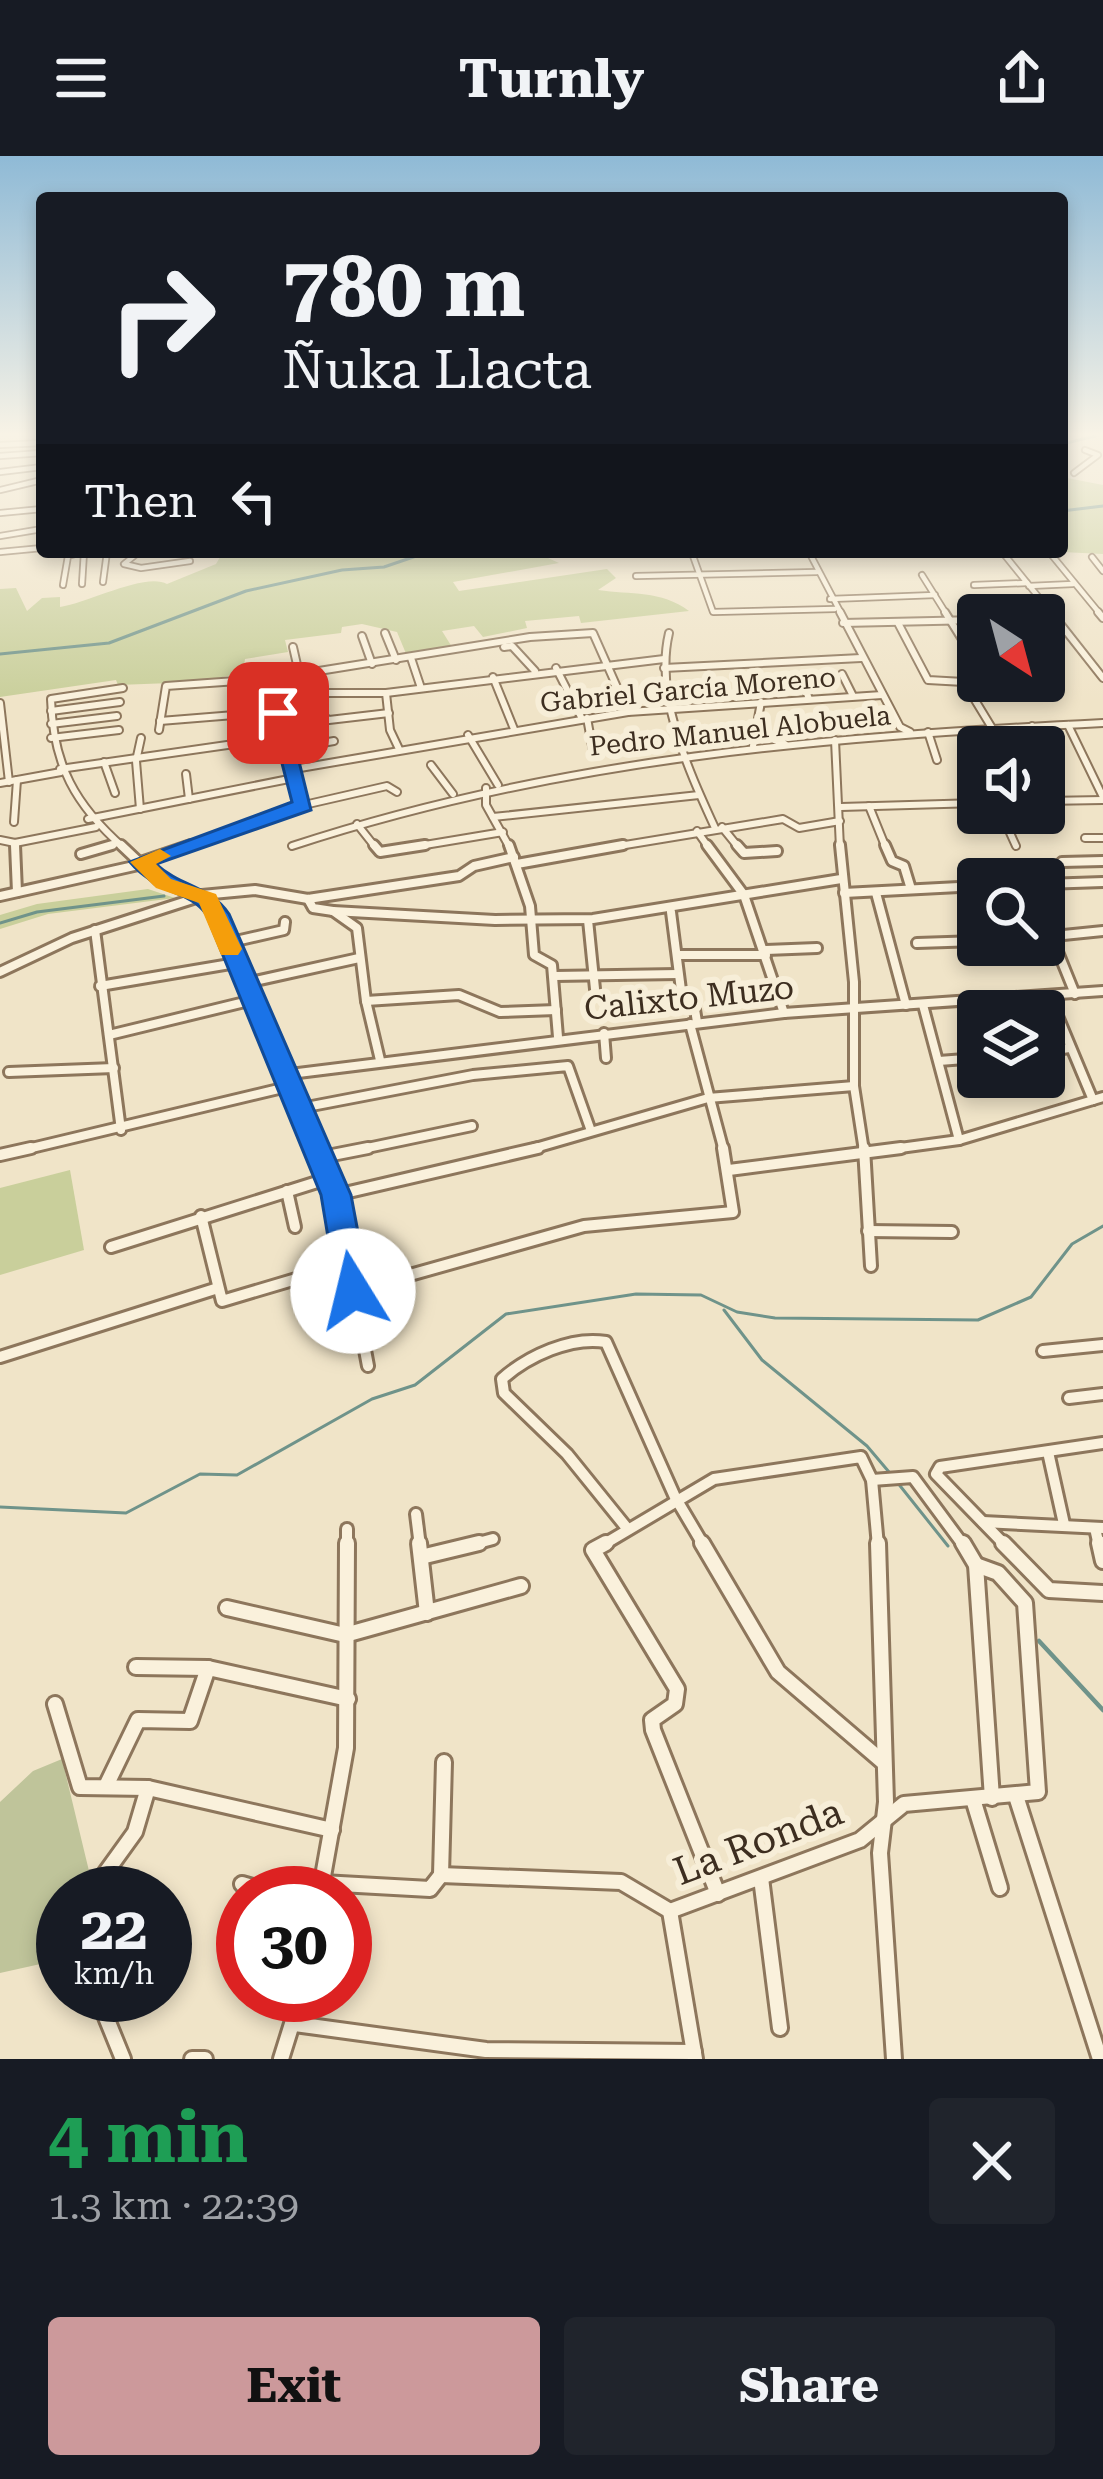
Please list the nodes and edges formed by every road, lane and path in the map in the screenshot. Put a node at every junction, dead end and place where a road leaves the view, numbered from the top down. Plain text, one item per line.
1 (36, 531) edge
2 (0, 536) edge
3 (36, 549) edge
4 (0, 552) edge
5 (1092, 556) dead end
6 (68, 558) edge
7 (83, 558) edge
8 (106, 558) edge
9 (132, 558) edge
10 (694, 558) edge
11 (812, 558) edge
12 (1007, 558) edge
13 (1054, 558) edge
14 (190, 561) dead end
15 (1103, 571) edge
16 (818, 572) junction
17 (700, 574) junction
18 (922, 575) dead end
19 (636, 576) dead end
20 (104, 582) dead end
21 (82, 584) dead end
22 (974, 584) dead end
23 (1028, 584) junction
24 (63, 585) dead end
25 (1075, 586) junction
26 (1040, 590) dead end
27 (1037, 594) edge
28 (935, 596) junction
29 (830, 599) junction
30 (836, 609) junction
31 (1103, 618) edge
32 (951, 620) junction
33 (957, 620) edge
34 (844, 623) junction
35 (872, 623) junction
36 (898, 623) junction
37 (1065, 628) edge
38 (957, 630) edge
39 (385, 633) dead end
40 (669, 634) dead end
41 (878, 634) dead end
42 (362, 636) dead end
43 (496, 643) junction
44 (293, 646) dead end
45 (411, 658) junction
46 (860, 658) junction
47 (395, 660) junction
48 (372, 664) junction
49 (608, 664) junction
50 (664, 664) junction
51 (556, 668) junction
52 (535, 671) junction
53 (842, 674) dead end
54 (800, 675) dead end
55 (294, 676) junction
56 (493, 677) junction
57 (1103, 678) edge
58 (122, 688) dead end
59 (421, 688) junction
60 (295, 693) junction
61 (386, 693) junction
62 (882, 695) junction
63 (853, 696) junction
64 (809, 699) junction
65 (120, 702) dead end
66 (761, 702) junction
67 (2, 705) edge
68 (674, 707) junction
69 (51, 711) junction
70 (293, 711) junction
71 (628, 712) junction
72 (278, 713) junction
73 (388, 713) junction
74 (117, 716) dead end
75 (584, 718) junction
76 (1103, 723) edge
77 (51, 724) junction
78 (1068, 725) junction
79 (533, 726) junction
80 (991, 726) edge
81 (1050, 726) edge
82 (514, 729) junction
83 (119, 730) dead end
84 (957, 730) edge
85 (928, 732) junction
86 (755, 733) junction
87 (915, 733) junction
88 (468, 735) junction
89 (283, 737) junction
90 (51, 739) junction
91 (141, 739) dead end
92 (537, 740) dead end
93 (835, 740) junction
94 (334, 741) dead end
95 (785, 743) junction
96 (753, 746) junction
97 (287, 749) junction
98 (399, 749) junction
99 (593, 752) dead end
100 (686, 752) junction
101 (173, 753) junction
102 (140, 757) junction
103 (938, 760) dead end
104 (104, 762) junction
105 (173, 764) dead end
106 (430, 765) dead end
107 (61, 770) junction
108 (295, 773) junction
109 (186, 774) dead end
110 (9, 782) edge
111 (499, 785) junction
112 (486, 788) junction
113 (397, 792) dead end
114 (115, 794) dead end
115 (458, 795) junction
116 (699, 795) junction
117 (1103, 798) edge
118 (189, 799) junction
119 (1065, 801) edge
120 (957, 804) edge
121 (304, 806) junction
122 (869, 806) junction
123 (841, 807) junction
124 (140, 809) junction
125 (247, 811) dead end
126 (493, 817) junction
127 (840, 821) junction
128 (14, 822) dead end
129 (257, 822) junction
130 (92, 823) junction
131 (357, 824) junction
132 (718, 827) junction
133 (697, 831) junction
134 (503, 832) junction
135 (1010, 834) edge
136 (1085, 838) dead end
137 (1103, 838) edge
138 (0, 840) edge
139 (15, 843) junction
140 (118, 843) junction
141 (292, 846) dead end
142 (1016, 847) dead end
143 (777, 851) dead end
144 (81, 854) dead end
145 (515, 861) junction
146 (1103, 861) edge
147 (1065, 862) edge
148 (142, 863) junction
149 (841, 879) junction
150 (1103, 882) edge
151 (1065, 883) edge
152 (957, 887) edge
153 (911, 889) junction
154 (17, 892) junction
155 (844, 893) junction
156 (876, 893) junction
157 (743, 895) junction
158 (0, 896) edge
159 (204, 896) junction
160 (308, 899) junction
161 (333, 911) junction
162 (671, 912) junction
163 (536, 920) junction
164 (587, 920) junction
165 (284, 926) dead end
166 (95, 930) junction
167 (1103, 932) edge
168 (1065, 938) edge
169 (957, 942) edge
170 (227, 943) junction
171 (917, 943) dead end
172 (817, 948) dead end
173 (766, 952) junction
174 (679, 955) junction
175 (359, 958) junction
176 (266, 962) dead end
177 (236, 963) junction
178 (1062, 966) edge
179 (0, 972) edge
180 (594, 974) junction
181 (678, 974) junction
182 (555, 976) junction
183 (272, 977) junction
184 (246, 983) junction
185 (100, 986) junction
186 (595, 989) dead end
187 (1103, 991) edge
188 (1075, 994) junction
189 (1065, 995) edge
190 (253, 1000) junction
191 (366, 1001) junction
192 (957, 1003) edge
193 (907, 1005) junction
194 (923, 1005) junction
195 (853, 1009) junction
196 (556, 1010) junction
197 (784, 1013) junction
198 (693, 1023) junction
199 (604, 1033) junction
200 (110, 1035) junction
201 (558, 1037) junction
202 (1065, 1037) edge
203 (1069, 1048) junction
204 (1065, 1049) edge
205 (606, 1058) dead end
206 (380, 1060) junction
207 (957, 1060) edge
208 (939, 1061) junction
209 (114, 1068) junction
210 (9, 1072) dead end
211 (284, 1081) junction
212 (854, 1086) junction
213 (708, 1098) junction
214 (1098, 1099) edge
215 (296, 1109) junction
216 (472, 1126) dead end
217 (122, 1130) junction
218 (591, 1130) junction
219 (958, 1140) junction
220 (865, 1154) junction
221 (0, 1155) edge
222 (317, 1158) junction
223 (729, 1170) junction
224 (329, 1178) junction
225 (287, 1191) junction
226 (336, 1195) junction
227 (201, 1216) junction
228 (295, 1227) dead end
229 (868, 1231) junction
230 (952, 1232) dead end
231 (111, 1247) dead end
232 (350, 1262) junction
233 (871, 1266) dead end
234 (218, 1288) junction
235 (353, 1291) junction
236 (1103, 1346) edge
237 (1043, 1351) dead end
238 (0, 1357) edge
239 (368, 1366) dead end
240 (1103, 1394) edge
241 (1069, 1398) dead end
242 (1102, 1447) edge
243 (1048, 1452) junction
244 (872, 1480) junction
245 (675, 1497) junction
246 (416, 1514) dead end
247 (981, 1522) junction
248 (1064, 1524) junction
249 (626, 1527) junction
250 (1099, 1528) edge
251 (347, 1529) dead end
252 (493, 1539) dead end
253 (421, 1557) junction
254 (1103, 1561) edge
255 (976, 1565) junction
256 (521, 1586) dead end
257 (1103, 1593) edge
258 (227, 1608) dead end
259 (427, 1612) junction
260 (345, 1635) junction
261 (136, 1667) dead end
262 (208, 1668) junction
263 (348, 1699) junction
264 (55, 1704) dead end
265 (445, 1762) dead end
266 (883, 1762) junction
267 (107, 1784) junction
268 (148, 1788) junction
269 (1016, 1796) junction
270 (992, 1798) junction
271 (973, 1799) junction
272 (884, 1823) junction
273 (332, 1830) junction
274 (111, 1866) edge
275 (325, 1866) edge
276 (442, 1875) junction
277 (761, 1878) junction
278 (372, 1888) edge
279 (1000, 1888) dead end
280 (718, 1894) junction
281 (670, 1911) junction
282 (109, 2022) edge
283 (296, 2024) joint
284 (1096, 2025) edge
285 (780, 2028) dead end
286 (694, 2055) edge
287 (123, 2059) edge
288 (192, 2059) edge
289 (205, 2059) edge
290 (281, 2059) edge
291 (895, 2059) edge
292 (1100, 2059) edge

1 - 2 street
3 - 4 street
5 - 15 street
6 - 24 street
7 - 21 street
8 - 20 street
9 - 14 street
10 - 17 street
11 - 16 street
12 - 23 street
13 - 25 street
16 - 17 street
16 - 29 street
17 - 19 street
17 - 30 street
18 - 28 street
22 - 23 street
23 - 25 street
23 - 27 street
25 - 26 street
25 - 31 street
28 - 29 street
28 - 32 street
29 - 30 street
30 - 34 street
32 - 33 street
32 - 36 street
32 - 38 street
34 - 35 street
34 - 46 street
35 - 36 street
35 - 41 street
36 - 80 street
37 - 57 street
39 - 47 street
40 - 50 street
42 - 48 street
43 - 45 street
43 - 49 street
43 - 52 street
44 - 55 street
45 - 47 street
45 - 59 street
46 - 50 street
46 - 62 street
47 - 48 street
48 - 55 street
49 - 50 street
49 - 51 street
49 - 71 street
50 - 68 street
51 - 52 street
51 - 75 street
52 - 56 street
53 - 63 street
54 - 64 street
55 - 60 street
55 - 72 street
56 - 59 street
56 - 82 street
58 - 69 street
59 - 61 street
60 - 61 street
60 - 70 street
61 - 73 street
62 - 63 street, Gabriel García Moreno
62 - 87 street, Gabriel García Moreno
63 - 64 street, Gabriel García Moreno
64 - 66 street, Gabriel García Moreno
65 - 69 street
66 - 68 street, Gabriel García Moreno
66 - 86 street
67 - 110 street
68 - 71 street, Gabriel García Moreno
68 - 100 street
69 - 77 street
70 - 72 street
70 - 73 street
71 - 75 street, Gabriel García Moreno
72 - 89 street
73 - 98 street
74 - 77 street
75 - 79 street, Gabriel García Moreno
75 - 99 street
76 - 78 street
77 - 90 street
78 - 81 street
78 - 117 street
79 - 82 street, Gabriel García Moreno
79 - 92 street
82 - 88 street, Gabriel García Moreno
83 - 90 street
84 - 85 street
85 - 87 street
85 - 103 street
86 - 95 street
86 - 96 street
87 - 93 street, Pedro Manuel Alobuela
88 - 98 street, Gabriel García Moreno
88 - 111 street
89 - 97 street
89 - 101 street
90 - 107 street
91 - 102 street
93 - 95 street, Pedro Manuel Alobuela
93 - 123 street
94 - 97 street
95 - 96 street, Pedro Manuel Alobuela
96 - 100 street, Pedro Manuel Alobuela
97 - 108 street
98 - 108 street, Gabriel García Moreno
100 - 111 street, Pedro Manuel Alobuela
100 - 116 street
101 - 102 street
101 - 105 street
102 - 104 street
102 - 124 street
104 - 107 street
104 - 114 street
106 - 115 street
107 - 110 street
107 - 130 street
108 - 118 street, Gabriel García Moreno
108 - 121 street
109 - 118 street
110 - 128 street
111 - 112 street, Pedro Manuel Alobuela
112 - 115 street, Pedro Manuel Alobuela
112 - 126 street
113 - 121 street
115 - 131 street, Pedro Manuel Alobuela
116 - 126 street
116 - 132 street
117 - 119 street
118 - 124 street, Gabriel García Moreno
120 - 122 street
121 - 129 street
122 - 123 street
122 - 153 street
123 - 127 street
124 - 130 street, Gabriel García Moreno
125 - 129 street
126 - 134 street
127 - 132 street
127 - 149 street
129 - 148 street
130 - 139 street, Gabriel García Moreno
130 - 140 street
131 - 134 street
131 - 141 street, Pedro Manuel Alobuela
132 - 133 street
132 - 143 street
133 - 145 street
133 - 157 street
134 - 145 street
135 - 142 street
136 - 137 street
138 - 139 street
139 - 154 street
140 - 144 street
140 - 148 street
145 - 160 street
145 - 163 street
146 - 147 street
148 - 154 street
148 - 159 street
149 - 155 street
149 - 157 street
150 - 151 street
152 - 153 street
153 - 156 street
154 - 158 street
155 - 156 street
155 - 195 street
156 - 193 street
157 - 162 street
157 - 173 street
159 - 160 street
159 - 166 street
159 - 170 street
160 - 161 street
161 - 163 street
161 - 175 street
162 - 164 street
162 - 174 street
163 - 164 street
163 - 182 street
164 - 180 street
165 - 170 street
166 - 179 street
166 - 185 street
167 - 168 street
169 - 171 street
170 - 177 street
172 - 173 street
173 - 174 street
173 - 197 street
174 - 181 street
175 - 183 street
175 - 191 street
176 - 183 street
177 - 184 street
177 - 185 street
178 - 188 street
180 - 181 street
180 - 182 street
180 - 186 street
181 - 198 street
182 - 196 street
183 - 184 street
184 - 190 street
185 - 200 street
187 - 188 street, Calixto Muzo
188 - 189 street, Calixto Muzo
190 - 200 street
190 - 211 street
191 - 196 street
191 - 206 street
192 - 194 street, Calixto Muzo
193 - 194 street, Calixto Muzo
193 - 195 street, Calixto Muzo
194 - 208 street
195 - 197 street, Calixto Muzo
195 - 212 street
196 - 201 street
197 - 198 street, Calixto Muzo
198 - 199 street, Calixto Muzo
198 - 213 street
199 - 201 street, Calixto Muzo
199 - 205 street
200 - 209 street
201 - 206 street, Calixto Muzo
202 - 203 street
203 - 204 street
203 - 214 street
206 - 211 street, Calixto Muzo
207 - 208 street
208 - 219 street
209 - 210 street
209 - 217 street
211 - 215 street
211 - 217 street, Calixto Muzo
212 - 213 street
212 - 220 street
213 - 218 street
213 - 223 street
214 - 219 street
215 - 218 street
215 - 222 street
216 - 222 street
217 - 221 street, Calixto Muzo
218 - 226 street
219 - 220 street
220 - 223 street
220 - 229 street
222 - 224 street
223 - 235 street
224 - 225 street
224 - 226 street
225 - 227 street
225 - 228 street
226 - 232 street
227 - 231 street
227 - 234 street
229 - 230 street
229 - 233 street
232 - 234 street
232 - 235 street
234 - 238 street
235 - 239 street
236 - 237 street
240 - 241 street
242 - 243 street
243 - 247 street
243 - 248 street
244 - 245 street
244 - 255 street
244 - 266 street
245 - 249 street
245 - 249 street
245 - 266 street
246 - 253 street
247 - 248 street
247 - 257 street
248 - 250 street
249 - 280 street
250 - 254 street
251 - 260 street
252 - 253 street
253 - 259 street
255 - 269 street
255 - 270 street
256 - 259 street
258 - 260 street
259 - 260 street
260 - 263 street
261 - 262 street
262 - 263 street
262 - 267 street
263 - 273 street
264 - 267 street
265 - 276 street
266 - 272 street
267 - 268 street
268 - 273 street
268 - 274 street
269 - 270 street, La Ronda
269 - 284 street
270 - 271 street, La Ronda
271 - 272 street, La Ronda
271 - 279 street
272 - 277 street, La Ronda
272 - 291 street
273 - 275 street
276 - 278 street, La Ronda
276 - 281 street, La Ronda
277 - 280 street, La Ronda
277 - 285 street
280 - 281 street, La Ronda
281 - 286 street
282 - 287 street
283 - 286 street
283 - 290 street
284 - 292 street
288 - 289 street

